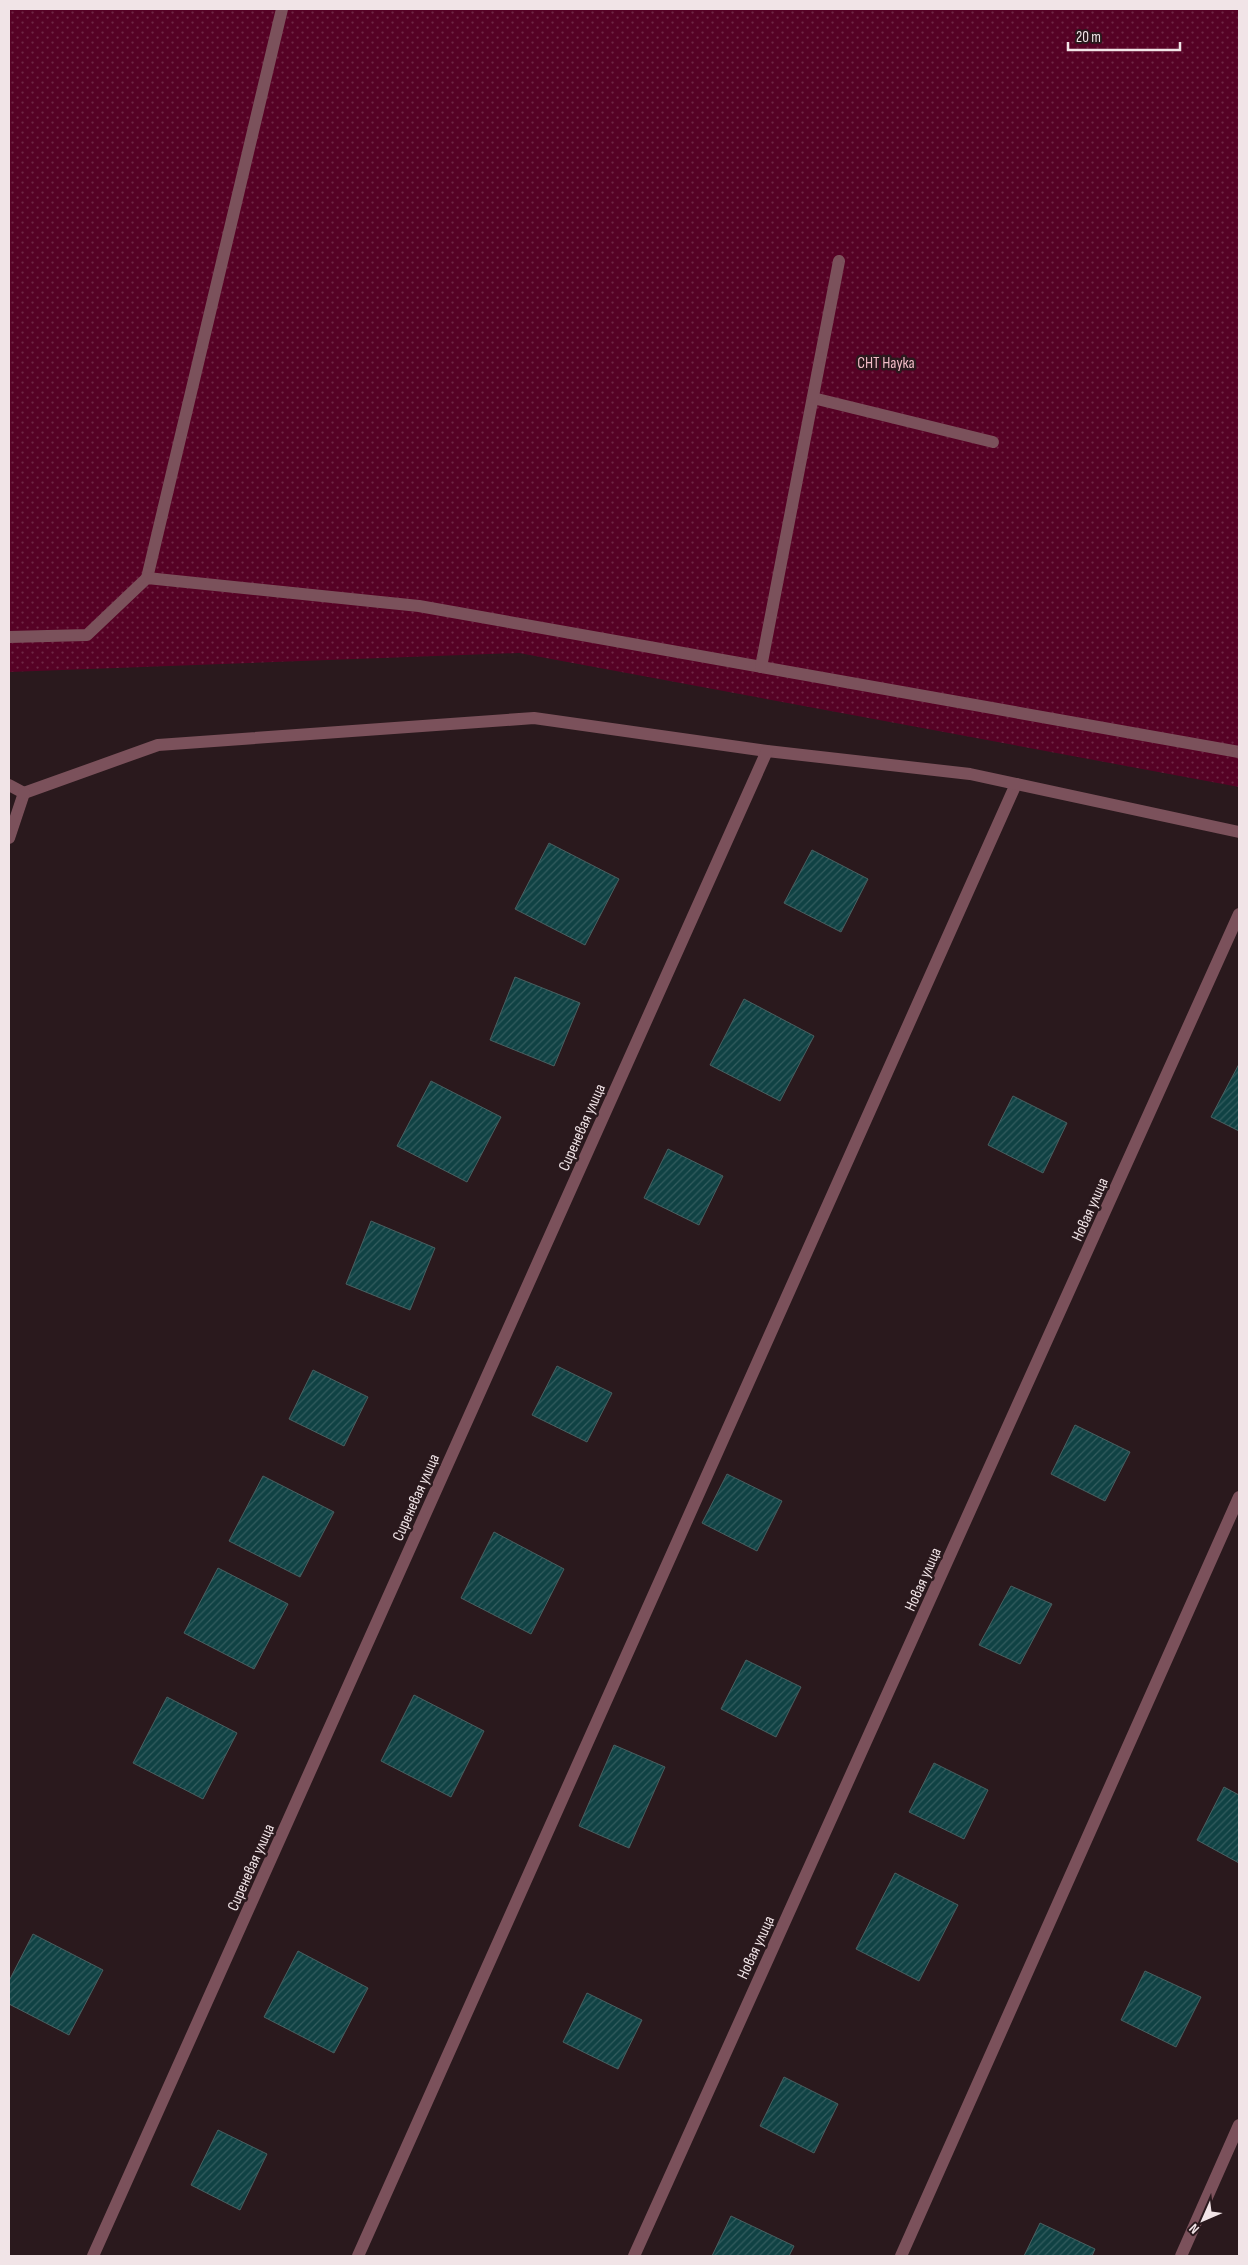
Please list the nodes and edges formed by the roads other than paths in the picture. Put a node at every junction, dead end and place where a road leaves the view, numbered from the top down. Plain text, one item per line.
1 (282, 9) edge
2 (839, 261) dead end
3 (813, 398) junction
4 (993, 442) dead end
5 (147, 578) junction
6 (9, 638) edge
7 (761, 667) junction
8 (767, 751) junction
9 (1239, 752) edge
10 (1016, 784) junction
11 (9, 785) edge
12 (24, 793) junction
13 (1239, 832) edge
14 (9, 838) edge
15 (1239, 914) edge
16 (1239, 1497) edge
17 (1239, 2125) edge
18 (93, 2256) edge
19 (358, 2256) edge
20 (634, 2256) edge
21 (901, 2256) edge
22 (1181, 2256) edge

1 - 5 street
2 - 3 street
3 - 4 street
3 - 7 street
5 - 6 street
5 - 7 street
7 - 9 street
8 - 10 street
8 - 12 street
8 - 18 street, Сиреневая улица
10 - 13 street
10 - 19 street
11 - 12 street
12 - 14 street
15 - 20 street, Новая улица
16 - 21 street
17 - 22 street

